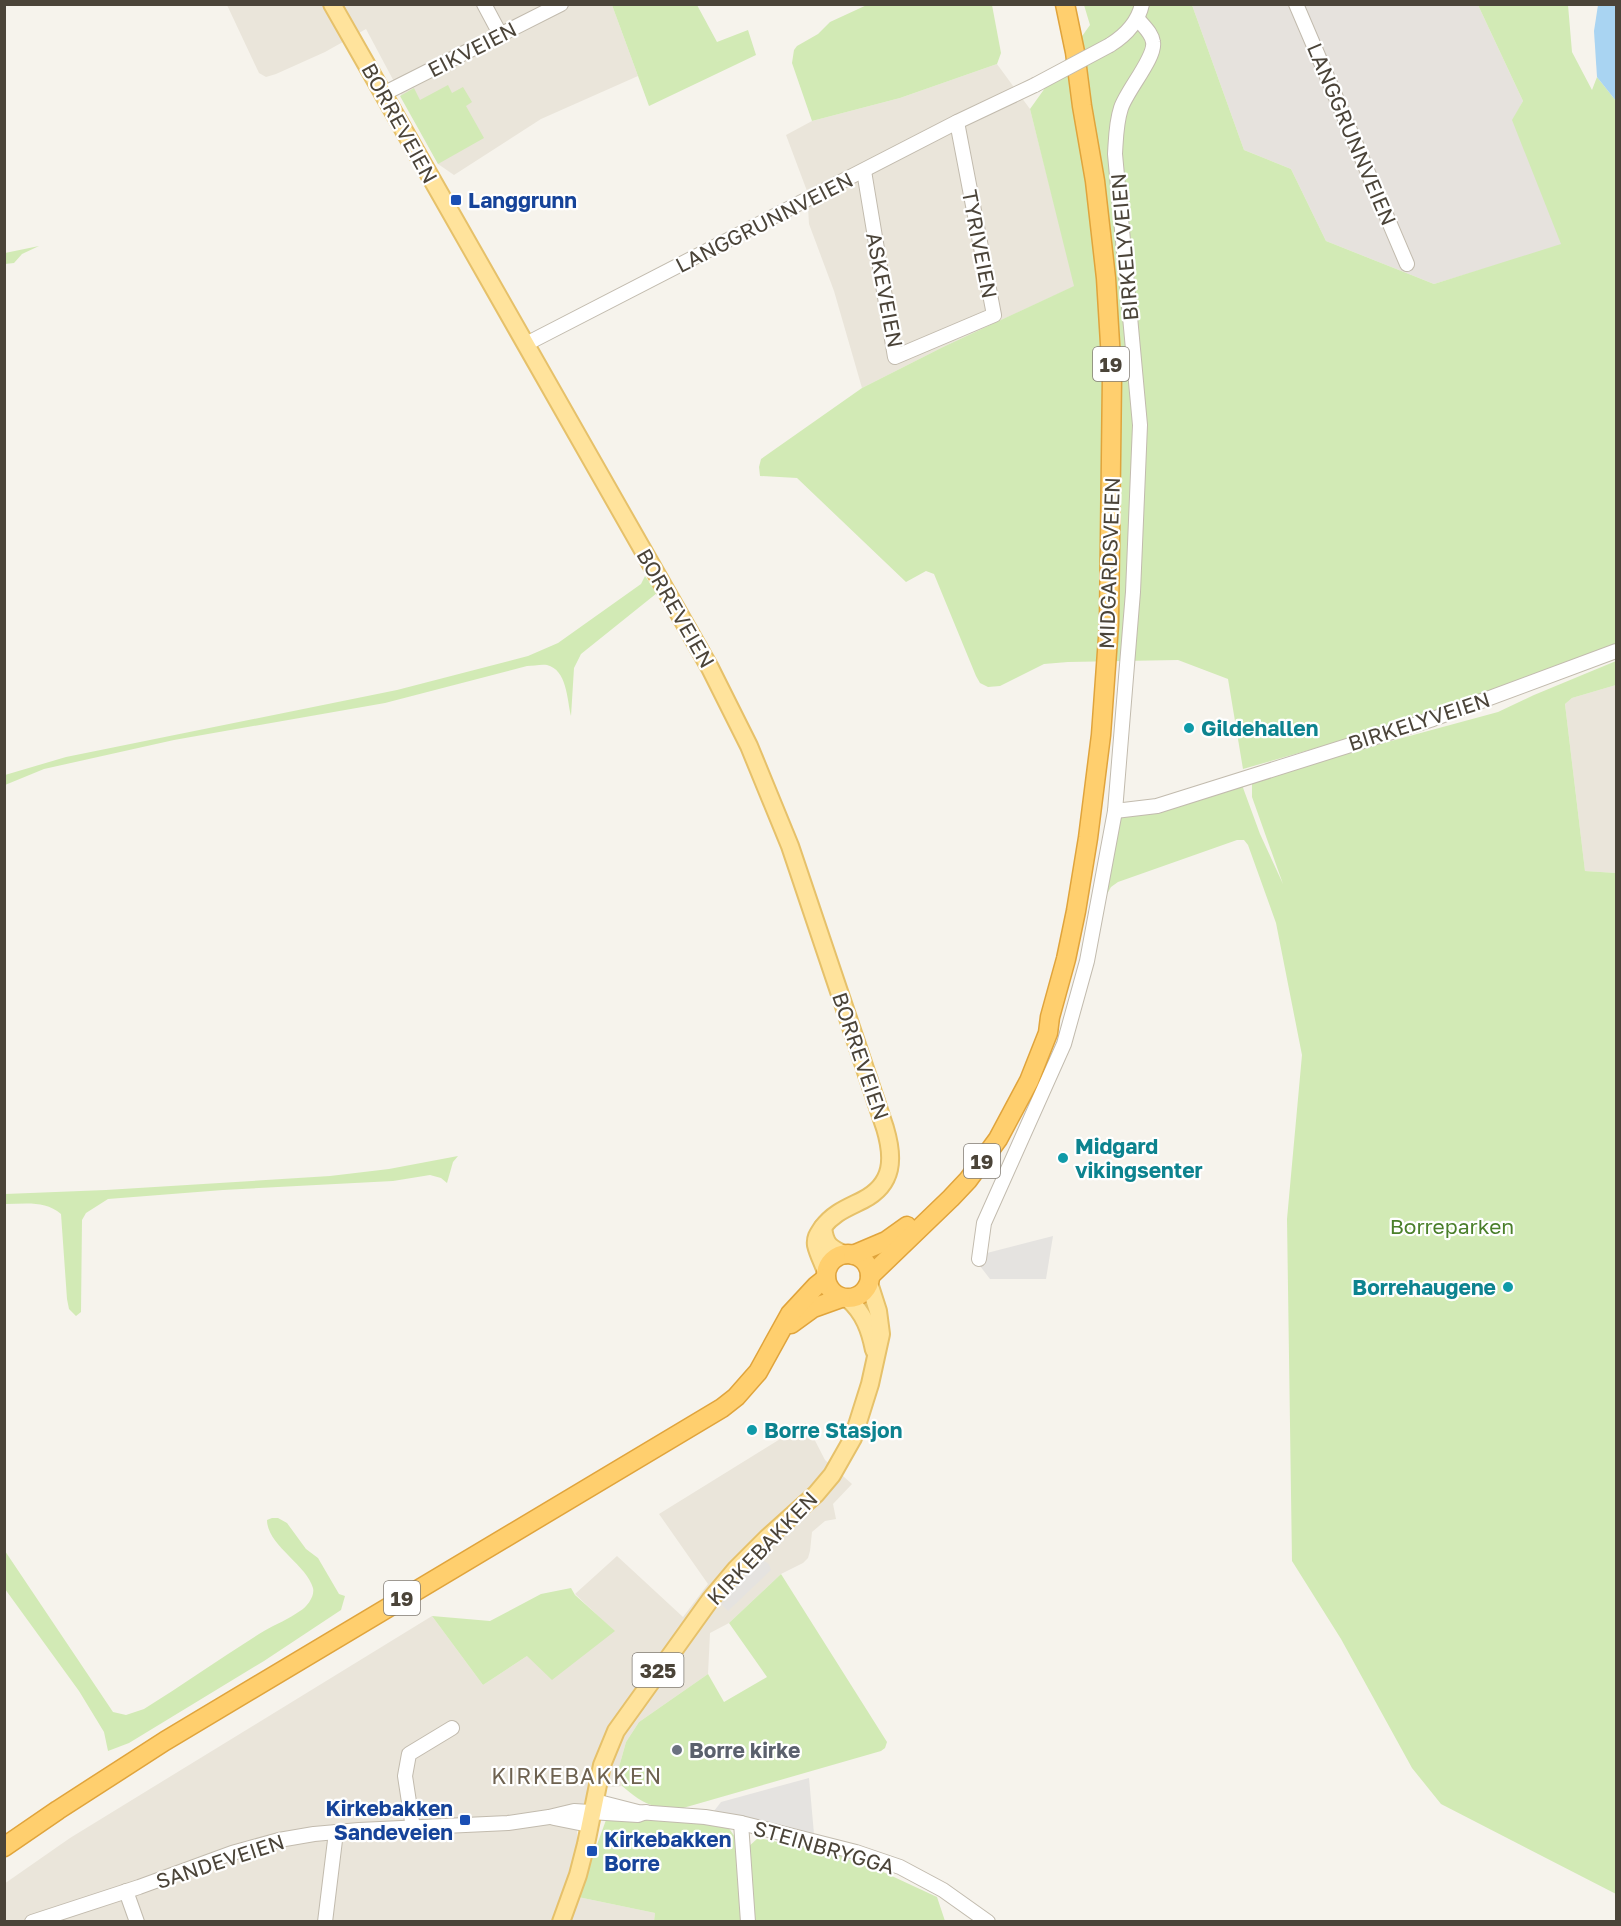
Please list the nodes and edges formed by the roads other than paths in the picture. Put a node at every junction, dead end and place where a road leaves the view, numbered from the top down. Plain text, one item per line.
1 (332, 4) edge
2 (484, 4) edge
3 (561, 4) edge
4 (1055, 4) edge
5 (1065, 4) edge
6 (1142, 4) edge
7 (1296, 4) edge
8 (1138, 19) junction
9 (500, 34) junction
10 (383, 94) junction
11 (1082, 106) junction
12 (957, 122) junction
13 (864, 171) junction
14 (1407, 264) dead end
15 (947, 335) joint
16 (526, 344) junction
17 (1617, 651) edge
18 (1115, 811) junction
19 (1050, 1017) junction
20 (823, 1227) junction
21 (850, 1255) junction
22 (979, 1259) dead end
23 (826, 1275) junction
24 (870, 1280) junction
25 (845, 1298) junction
26 (781, 1333) junction
27 (876, 1360) junction
28 (452, 1728) dead end
29 (592, 1812) junction
30 (741, 1823) junction
31 (413, 1828) junction
32 (336, 1832) junction
33 (4, 1847) edge
34 (126, 1891) junction
35 (32, 1922) edge
36 (137, 1922) edge
37 (325, 1922) edge
38 (561, 1922) edge
39 (748, 1922) edge
40 (988, 1922) edge

1 - 10 main road, BORREVEIEN
2 - 9 street
3 - 9 street, EIKVEIEN
4 - 11 highway, MIDGARDSVEIEN / 19
5 - 11 highway, MIDGARDSVEIEN / 19
6 - 8 street
7 - 14 street, LANGGRUNNVEIEN
8 - 12 street, LANGGRUNNVEIEN, bridge
8 - 18 street, BIRKELYVEIEN
9 - 10 street, EIKVEIEN
10 - 16 main road, BORREVEIEN
11 - 19 highway, MIDGARDSVEIEN / 19
12 - 13 street, LANGGRUNNVEIEN
12 - 15 street, TYRIVEIEN
13 - 15 street, ASKEVEIEN
13 - 16 street, LANGGRUNNVEIEN
16 - 20 main road, BORREVEIEN
17 - 18 street, BIRKELYVEIEN
18 - 22 street, BIRKELYVEIEN
19 - 21 highway, MIDGARDSVEIEN / 19
19 - 24 highway, MIDGARDSVEIEN / 19
20 - 21 main road
20 - 23 main road
21 - 23 highway, 19
21 - 24 highway
23 - 25 highway
23 - 26 highway, 19
24 - 25 highway, 19
24 - 27 main road, KIRKEBAKKEN / 325
25 - 26 highway, 19
25 - 27 main road, KIRKEBAKKEN / 325
26 - 33 highway, 19
27 - 29 main road, KIRKEBAKKEN / 325
28 - 31 street
29 - 30 street, STEINBRYGGA
29 - 31 street, SANDEVEIEN
29 - 38 main road, 325
30 - 39 street
30 - 40 street, STEINBRYGGA
31 - 32 street, SANDEVEIEN
32 - 34 street, SANDEVEIEN
32 - 37 street
34 - 35 street, SANDEVEIEN
34 - 36 street

